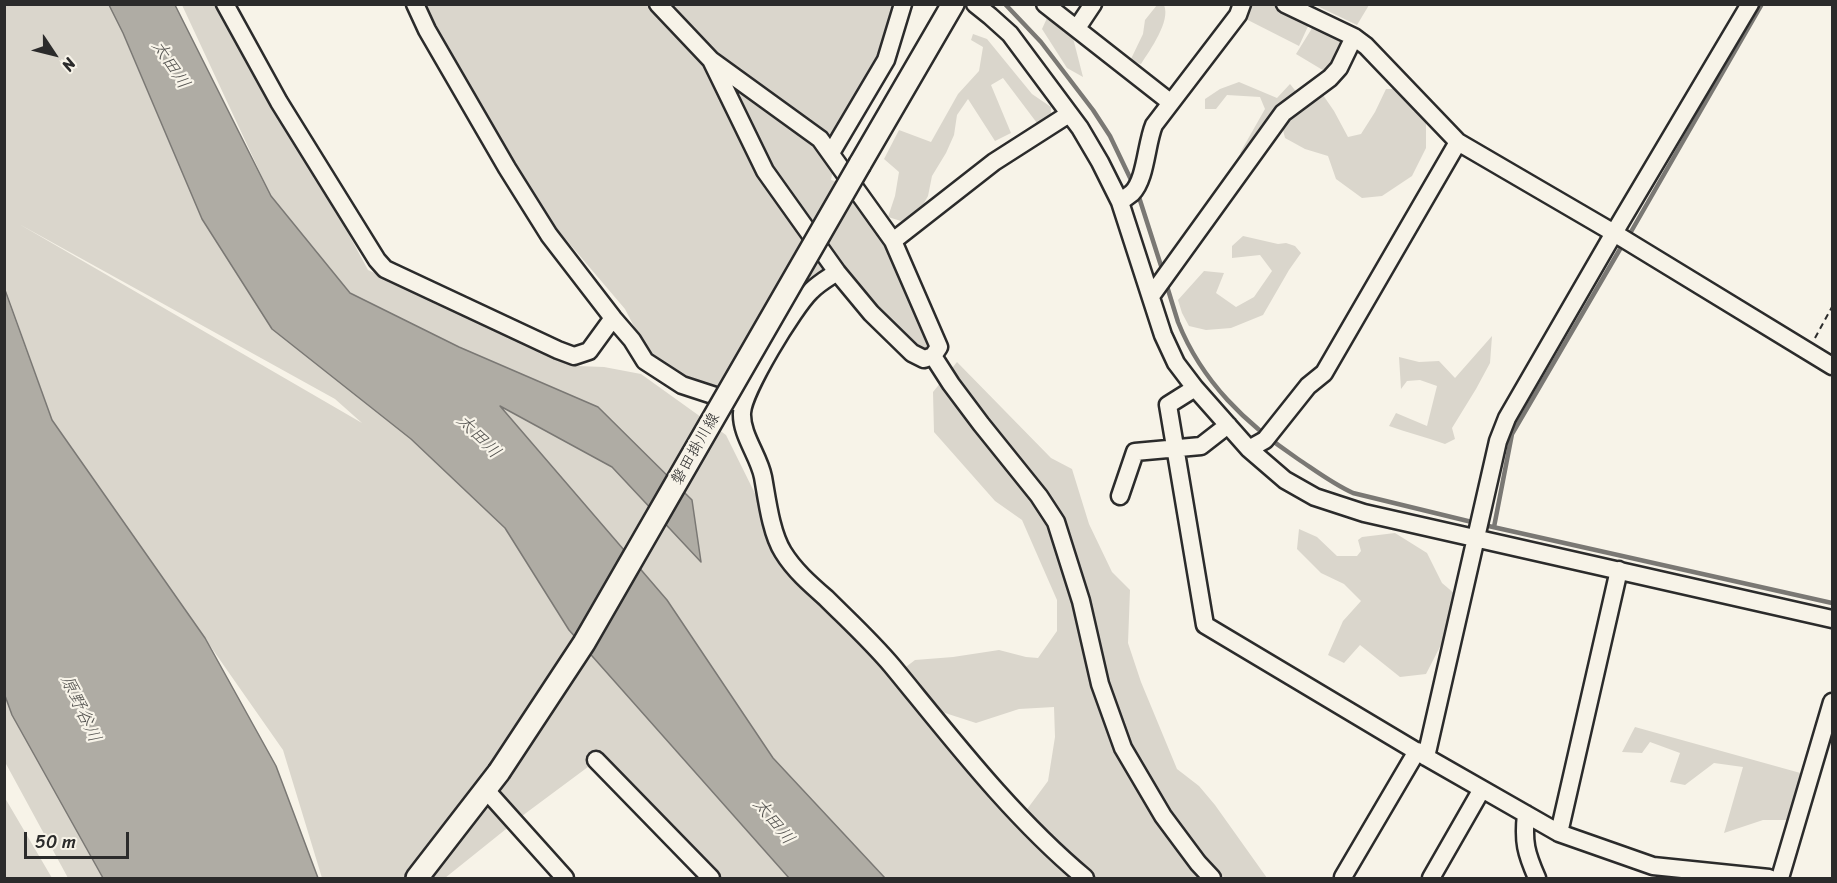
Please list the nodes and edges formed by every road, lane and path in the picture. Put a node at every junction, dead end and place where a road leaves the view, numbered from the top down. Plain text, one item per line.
1 (225, 4) edge
2 (415, 4) edge
3 (658, 4) edge
4 (903, 4) edge
5 (953, 4) edge
6 (975, 4) edge
7 (1045, 4) edge
8 (1093, 4) edge
9 (1242, 4) edge
10 (1285, 4) edge
11 (1750, 4) edge
12 (994, 10) edge
13 (1077, 28) junction
14 (1354, 37) junction
15 (711, 60) junction
16 (1170, 102) junction
17 (1069, 114) junction
18 (1458, 142) junction
19 (831, 153) junction
20 (1120, 202) junction
21 (1614, 233) junction
22 (893, 241) junction
23 (837, 273) junction
24 (1150, 297) junction
25 (1833, 307) edge
26 (613, 318) junction
27 (1808, 350) junction
28 (933, 356) junction
29 (1833, 366) edge
30 (1195, 388) junction
31 (744, 405) junction
32 (1228, 425) junction
33 (1174, 448) junction
34 (1249, 449) junction
35 (1120, 496) dead end
36 (1475, 538) junction
37 (1619, 570) junction
38 (1833, 619) edge
39 (1833, 702) edge
40 (1421, 754) junction
41 (596, 760) dead end
42 (1482, 789) junction
43 (481, 796) junction
44 (1526, 814) junction
45 (1559, 833) junction
46 (1343, 877) edge
47 (417, 879) edge
48 (565, 879) edge
49 (711, 879) edge
50 (1085, 879) edge
51 (1212, 879) edge
52 (1431, 879) edge
53 (1537, 879) edge
54 (1769, 879) edge
55 (1780, 879) edge

1 - 26 street
2 - 26 street
3 - 15 street
4 - 19 street
5 - 43 main road, 磐田掛川線, bridge
6 - 12 street
7 - 13 street
8 - 13 street
9 - 16 street
10 - 14 street
11 - 21 street
12 - 17 street
13 - 16 street
14 - 18 street
14 - 24 street
15 - 19 street
15 - 23 street
16 - 20 street
17 - 20 street
17 - 22 street
18 - 21 street
18 - 34 street
19 - 22 street
20 - 24 street
21 - 27 street
21 - 36 street
22 - 28 street
23 - 28 street
23 - 31 street
24 - 30 street
25 - 27 path
26 - 31 street
27 - 29 street
28 - 51 street
30 - 32 street
30 - 33 street
31 - 50 street
32 - 33 street
32 - 34 street
33 - 35 street
33 - 40 street
34 - 36 street
36 - 37 street
36 - 40 street
37 - 38 street
37 - 45 street
39 - 55 street
40 - 42 street
40 - 46 street
41 - 49 street
42 - 44 street
42 - 52 street
43 - 47 main road, 磐田掛川線
43 - 48 street
44 - 45 street
44 - 53 street
45 - 54 street

